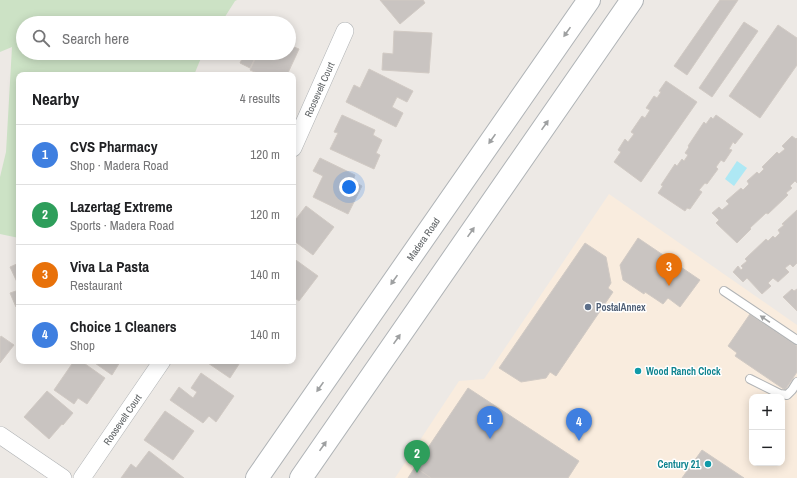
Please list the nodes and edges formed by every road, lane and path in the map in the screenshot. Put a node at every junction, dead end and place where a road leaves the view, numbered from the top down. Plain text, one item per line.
1 (589, 0) edge
2 (632, 0) edge
3 (345, 31) dead end
4 (296, 141) edge
5 (724, 291) dead end
6 (797, 340) edge
7 (160, 364) edge
8 (750, 379) dead end
9 (797, 382) edge
10 (0, 435) edge
11 (63, 478) edge
12 (82, 478) edge
13 (257, 478) edge
14 (301, 478) edge

1 -> 13 main road, Madera Road
14 -> 2 main road
3 - 4 street, Roosevelt Court
6 -> 5 lane
7 - 12 street, Roosevelt Court
8 - 9 lane
10 - 11 street

